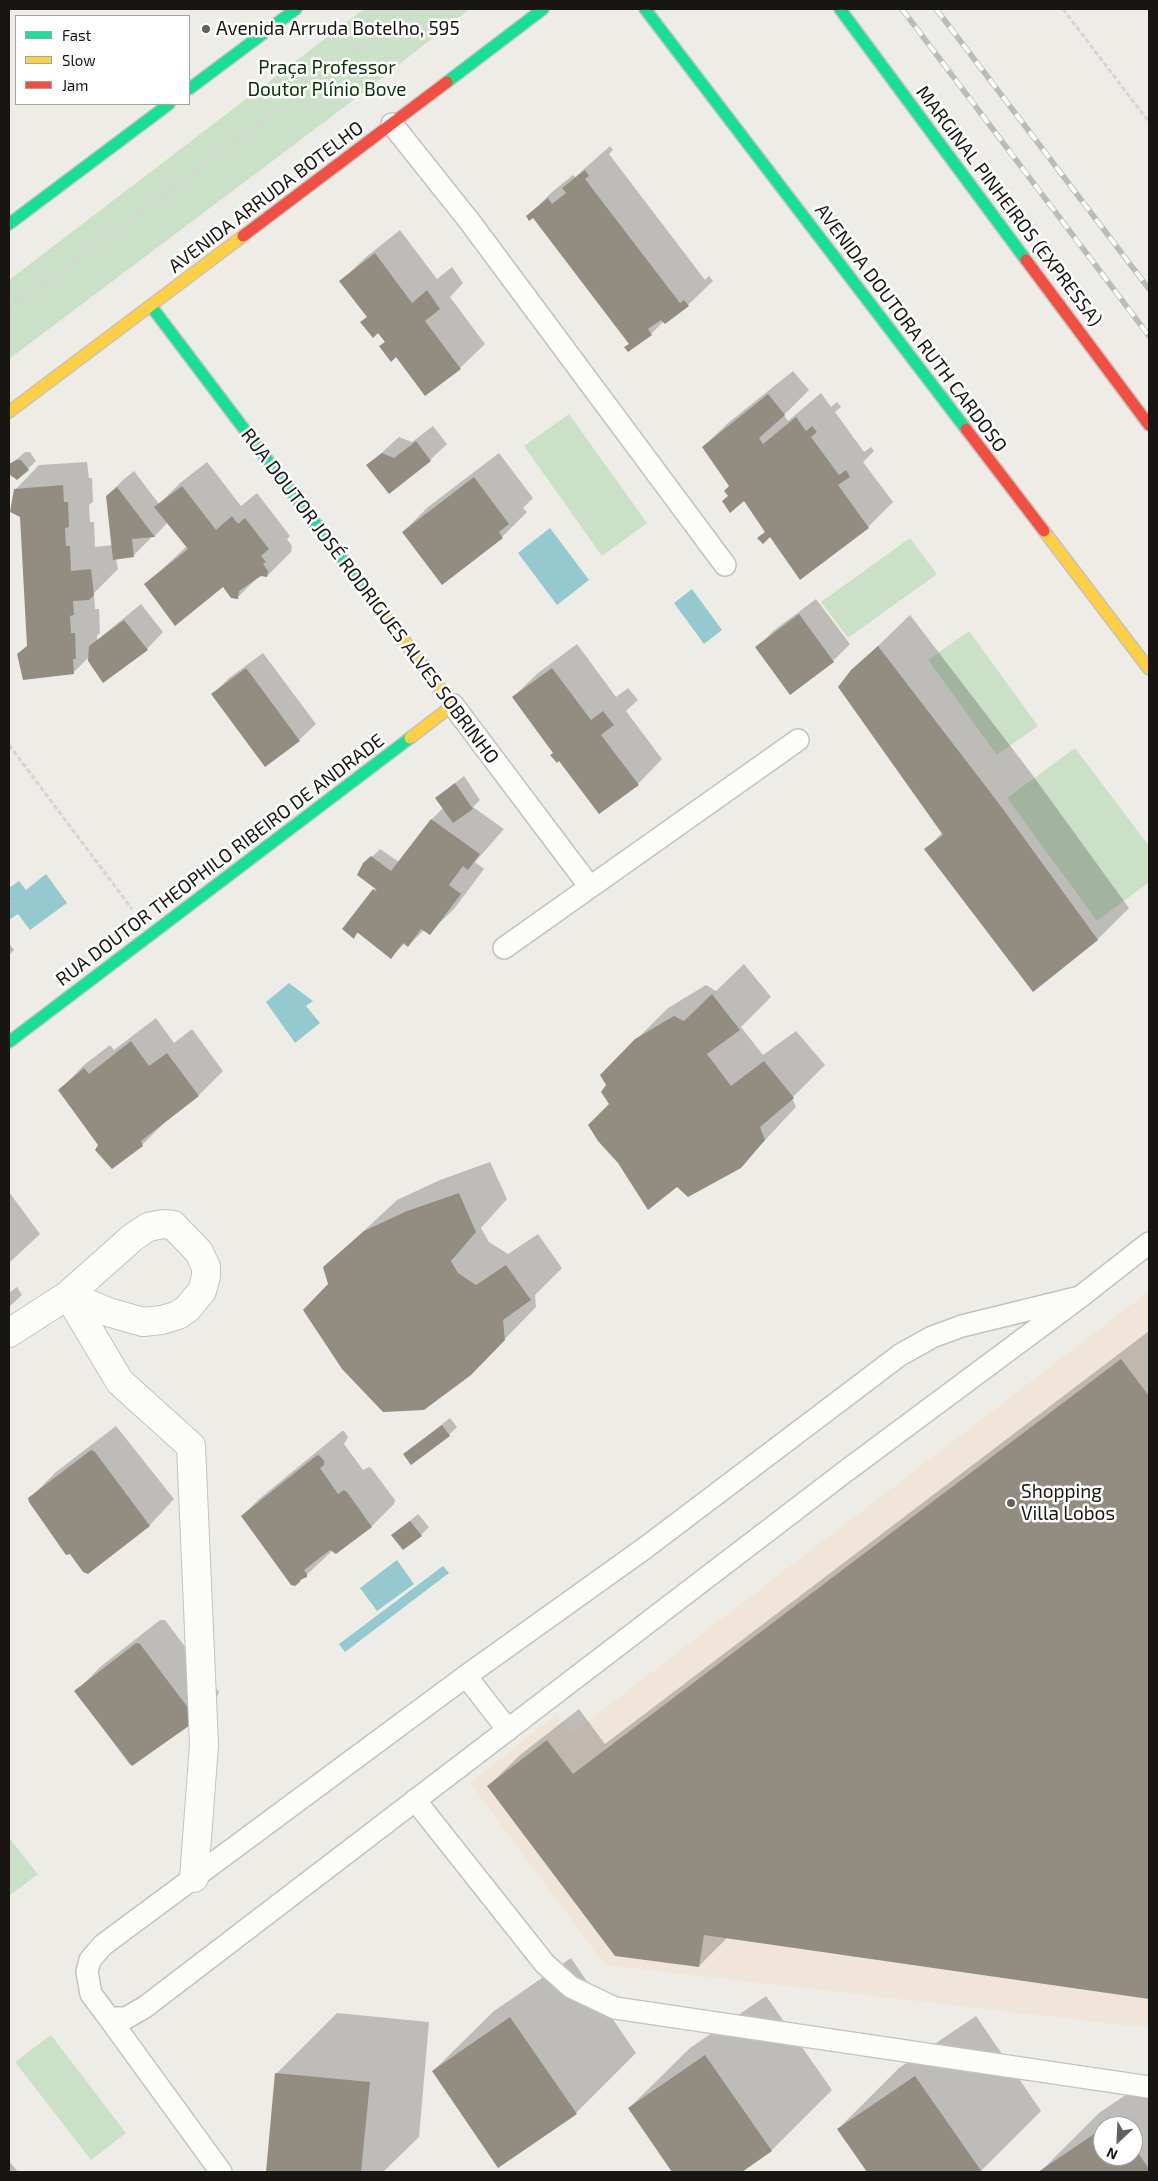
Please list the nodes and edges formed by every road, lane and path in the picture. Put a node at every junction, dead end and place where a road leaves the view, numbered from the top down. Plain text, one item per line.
1 (296, 9) edge
2 (416, 9) edge
3 (645, 9) edge
4 (840, 9) edge
5 (1063, 9) edge
6 (538, 11) edge
7 (190, 88) edge
8 (168, 105) edge
9 (1149, 122) edge
10 (392, 124) junction
11 (9, 224) edge
12 (151, 306) junction
13 (9, 309) edge
14 (9, 412) edge
15 (1149, 425) edge
16 (725, 565) dead end
17 (1149, 669) edge
18 (453, 705) junction
19 (798, 740) dead end
20 (9, 745) edge
21 (590, 887) junction
22 (151, 934) junction
23 (504, 948) dead end
24 (9, 1042) edge
25 (1149, 1243) edge
26 (68, 1295) junction
27 (1080, 1296) junction
28 (9, 1333) edge
29 (466, 1676) junction
30 (508, 1730) junction
31 (416, 1800) junction
32 (194, 1878) junction
33 (109, 2018) junction
34 (1149, 2087) edge
35 (221, 2172) edge

1 - 7 main road
2 - 13 path
3 - 17 main road, AVENIDA DOUTORA RUTH CARDOSO
4 - 15 main road, MARGINAL PINHEIROS (EXPRESSA)
5 - 9 path
6 - 10 main road, AVENIDA ARRUDA BOTELHO
8 - 11 main road
10 - 12 main road, AVENIDA ARRUDA BOTELHO
10 - 16 lane
12 - 14 main road, AVENIDA ARRUDA BOTELHO
12 - 18 main road, RUA DOUTOR JOSÉ RODRIGUES ALVES SOBRINHO
18 - 21 lane, RUA DOUTOR JOSÉ RODRIGUES ALVES SOBRINHO
18 - 22 main road, RUA DOUTOR THEOPHILO RIBEIRO DE ANDRADE
19 - 21 lane
20 - 22 path
21 - 23 lane
22 - 24 main road, RUA DOUTOR THEOPHILO RIBEIRO DE ANDRADE
25 - 27 lane
26 - 26 street
26 - 28 street
26 - 32 street
27 - 29 lane
27 - 30 lane
29 - 30 lane
29 - 32 lane
30 - 31 lane
31 - 33 lane
31 - 34 lane
32 - 33 lane
33 - 35 lane

